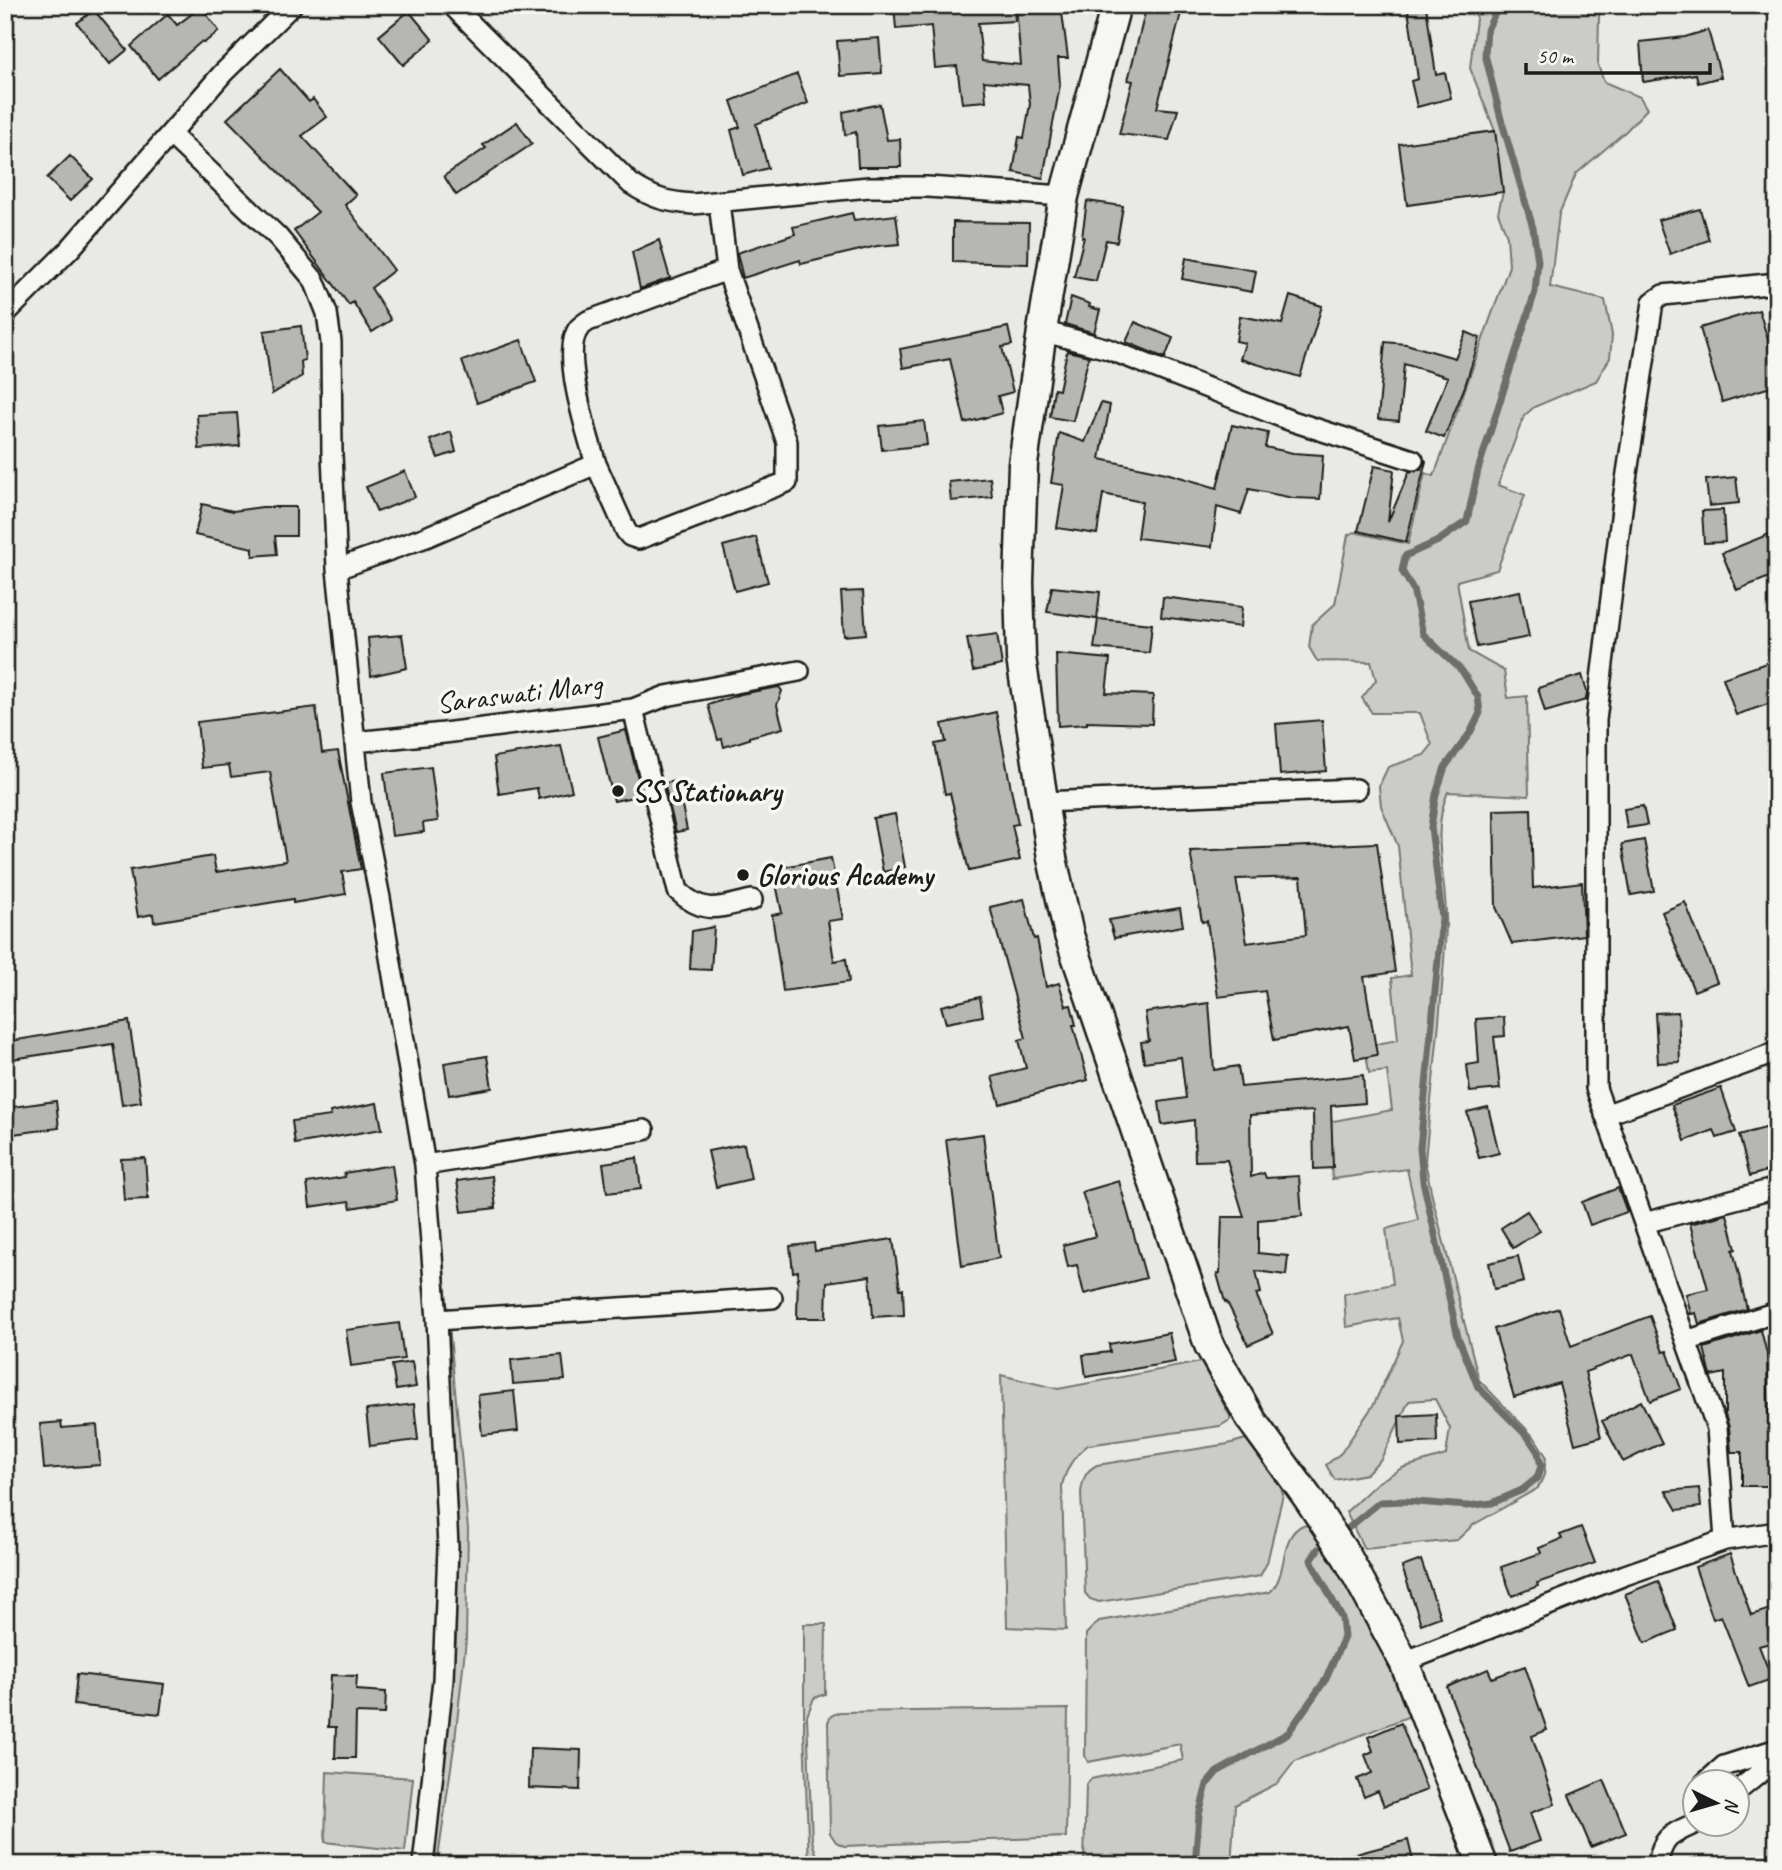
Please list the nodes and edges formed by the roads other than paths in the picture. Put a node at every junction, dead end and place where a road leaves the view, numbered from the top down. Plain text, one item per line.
1 (292, 5) edge
2 (452, 5) edge
3 (1116, 5) edge
4 (171, 135) junction
5 (1064, 197) junction
6 (719, 202) junction
7 (727, 270) junction
8 (1777, 283) edge
9 (5, 314) edge
10 (1042, 331) junction
11 (1413, 460) dead end
12 (596, 464) junction
13 (337, 569) junction
14 (799, 671) dead end
15 (633, 709) junction
16 (355, 742) junction
17 (1356, 789) dead end
18 (1042, 802) junction
19 (752, 900) dead end
20 (1777, 1052) edge
21 (1605, 1115) junction
22 (644, 1130) dead end
23 (425, 1165) junction
24 (1777, 1188) edge
25 (1644, 1223) junction
26 (772, 1298) dead end
27 (1777, 1312) edge
28 (437, 1321) junction
29 (1686, 1340) junction
30 (1777, 1532) edge
31 (1725, 1539) junction
32 (1404, 1662) junction
33 (1777, 1749) edge
34 (1777, 1759) edge
35 (1721, 1769) edge
36 (1750, 1782) edge
37 (1680, 1831) edge
38 (422, 1865) edge
39 (1483, 1865) edge
40 (1657, 1865) edge

1 - 4 street
2 - 6 street
3 - 5 street
4 - 9 street
4 - 13 street
5 - 6 street
5 - 10 street
6 - 7 street
7 - 12 street
7 - 12 street
8 - 21 street
10 - 11 street
10 - 18 street
12 - 13 street
13 - 16 street
14 - 15 street
15 - 16 street, Saraswati Marg
15 - 19 street, Saraswati Marg
16 - 23 street
17 - 18 street
18 - 32 street
20 - 21 street
21 - 25 street
22 - 23 street
23 - 28 street
24 - 25 street
25 - 29 street
26 - 28 street
27 - 29 street
28 - 38 street
29 - 31 street
30 - 31 street
31 - 32 street
32 - 39 street
33 - 35 street
34 - 36 street
37 - 40 street

